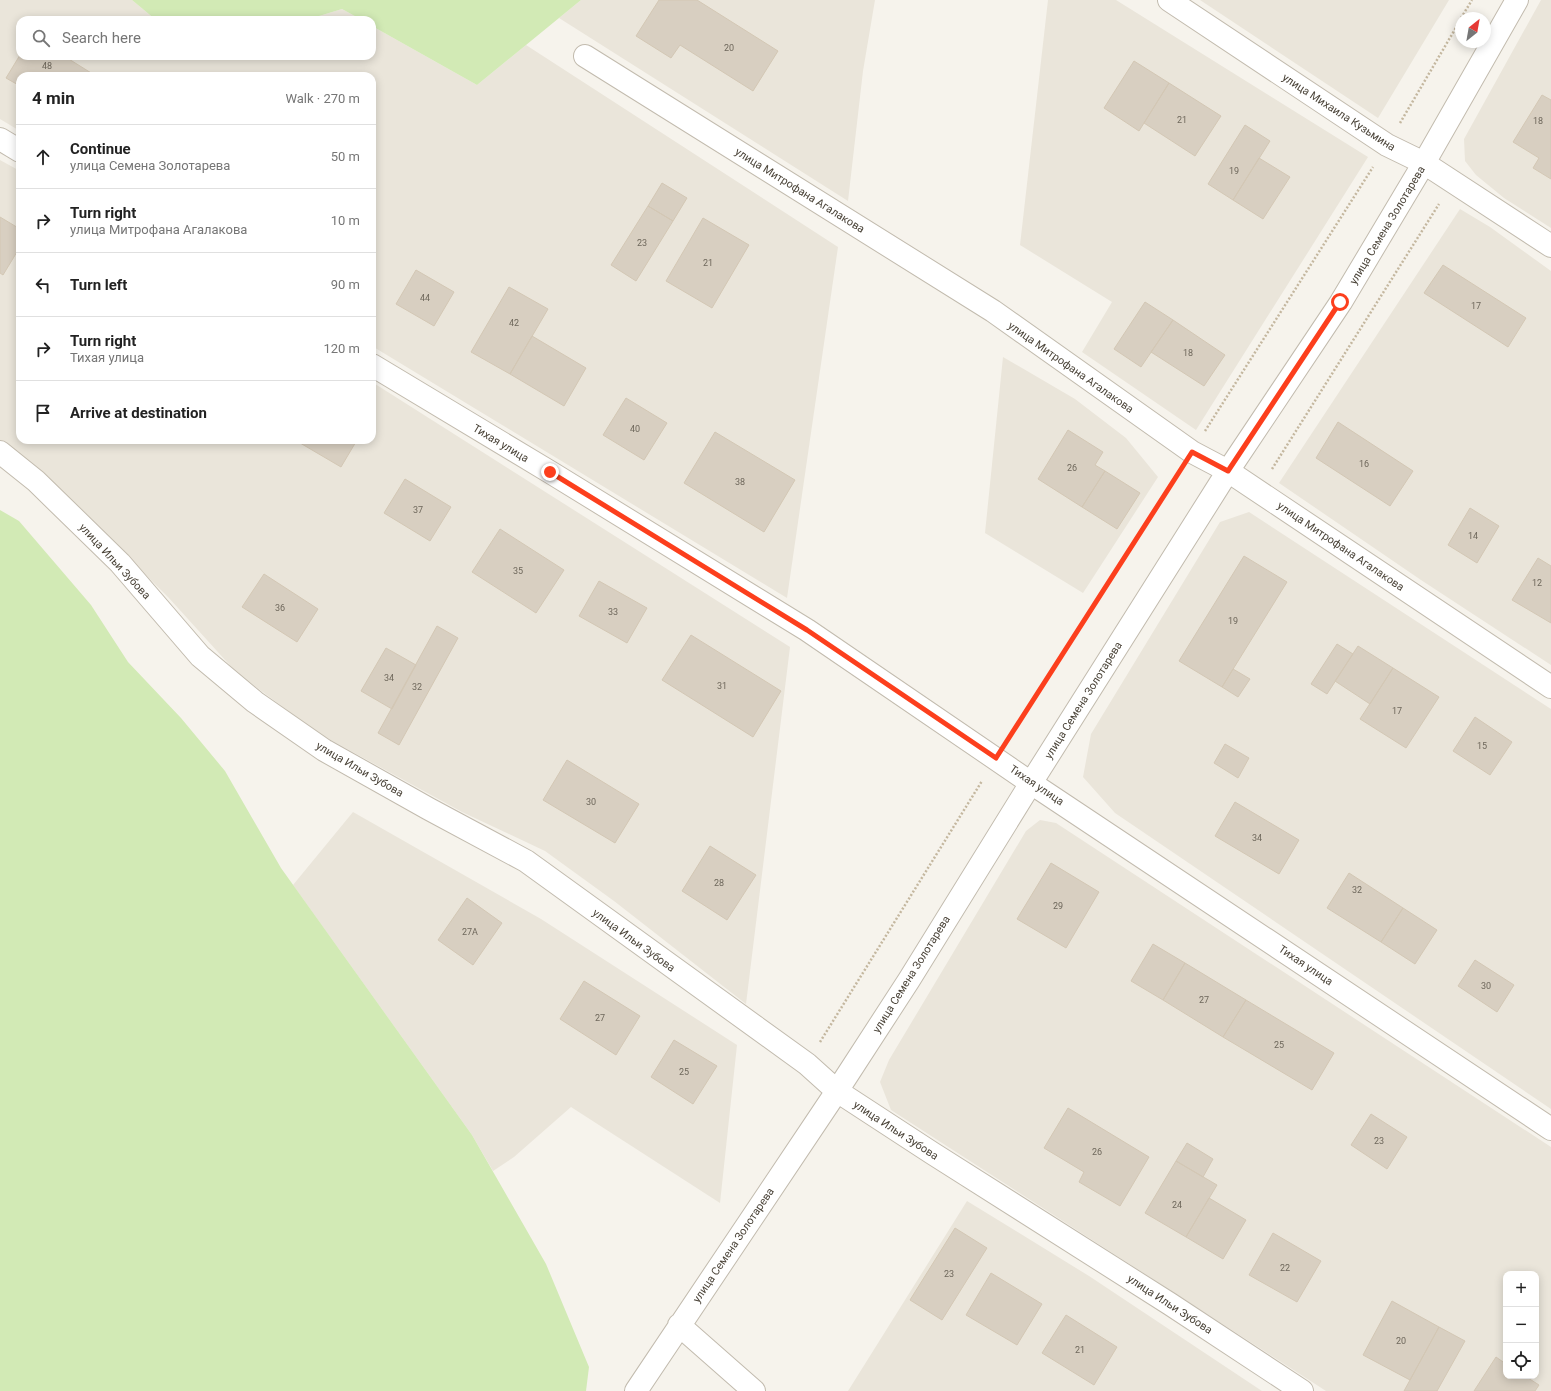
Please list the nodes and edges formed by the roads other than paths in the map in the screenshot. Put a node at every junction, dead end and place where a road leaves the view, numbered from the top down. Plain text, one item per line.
1 (1170, 0) edge
2 (1517, 0) edge
3 (586, 56) dead end
4 (0, 139) edge
5 (16, 149) edge
6 (1424, 163) junction
7 (1551, 246) edge
8 (376, 367) edge
9 (0, 452) edge
10 (1228, 471) junction
11 (1551, 687) edge
12 (1031, 782) junction
13 (837, 1091) junction
14 (1551, 1129) edge
15 (679, 1325) junction
16 (636, 1391) edge
17 (754, 1391) edge
18 (1302, 1391) edge

1 - 6 street, улица Михаила Кузьмина
2 - 6 street, улица Семена Золотарева
3 - 10 street, улица Митрофана Агалакова
4 - 5 street
6 - 7 street, улица Михаила Кузьмина
6 - 10 street, улица Семена Золотарева
8 - 12 street, Тихая улица
9 - 13 street, улица Ильи Зубова
10 - 11 street, улица Митрофана Агалакова
10 - 12 street, улица Семена Золотарева
12 - 13 street, улица Семена Золотарева
12 - 14 street, Тихая улица
13 - 15 street, улица Семена Золотарева
13 - 18 street, улица Ильи Зубова
15 - 16 street, улица Семена Золотарева
15 - 17 street

